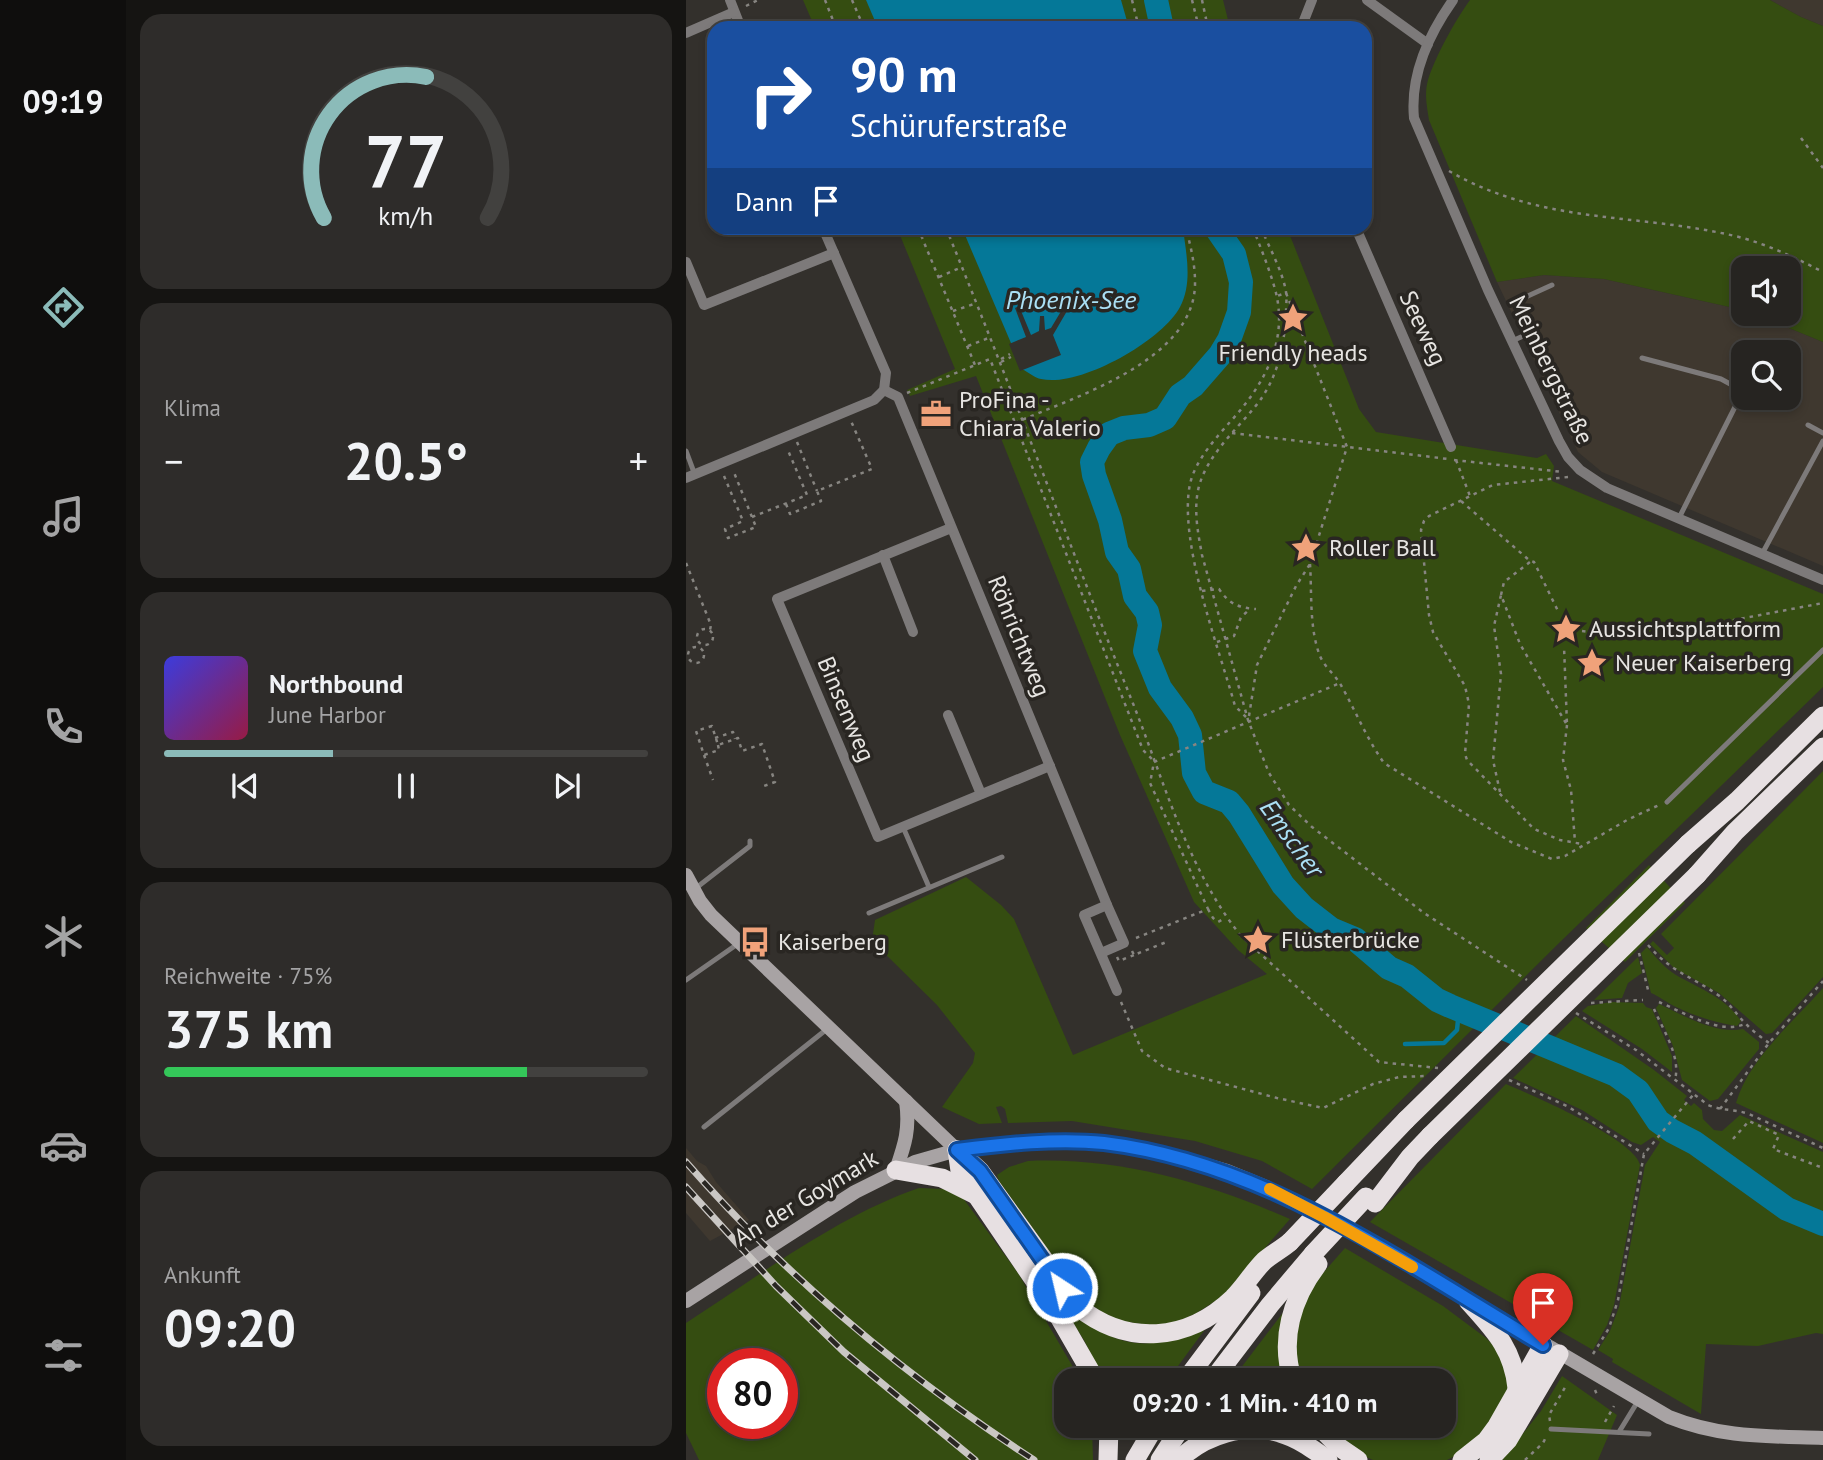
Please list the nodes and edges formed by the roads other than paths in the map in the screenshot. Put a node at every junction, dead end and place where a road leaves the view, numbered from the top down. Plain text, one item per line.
1 (730, 0) edge
2 (1312, 0) edge
3 (1367, 0) edge
4 (1453, 0) edge
5 (734, 12) junction
6 (713, 21) edge
7 (738, 21) edge
8 (1304, 21) edge
9 (707, 24) edge
10 (686, 33) edge
11 (1429, 44) junction
12 (826, 235) edge
13 (1359, 235) edge
14 (834, 253) junction
15 (686, 262) edge
16 (1552, 285) dead end
17 (1512, 341) junction
18 (1642, 358) dead end
19 (884, 390) junction
20 (1808, 425) dead end
21 (1823, 433) edge
22 (1823, 442) edge
23 (1451, 447) dead end
24 (686, 451) edge
25 (691, 477) edge
26 (1679, 518) junction
27 (951, 528) junction
28 (1762, 554) junction
29 (883, 555) junction
30 (1823, 580) edge
31 (913, 632) dead end
32 (1823, 650) edge
33 (948, 715) dead end
34 (1823, 716) edge
35 (1823, 747) edge
36 (1050, 766) junction
37 (981, 794) junction
38 (1667, 802) road end
39 (903, 827) junction
40 (750, 841) dead end
41 (1002, 857) dead end
42 (686, 875) edge
43 (929, 887) junction
44 (693, 890) junction
45 (1107, 905) junction
46 (869, 913) dead end
47 (739, 943) junction
48 (1101, 953) junction
49 (686, 980) edge
50 (1116, 991) road end
51 (829, 1027) junction
52 (906, 1101) junction
53 (704, 1127) dead end
54 (957, 1150) junction
55 (895, 1170) junction
56 (975, 1195) junction
57 (1290, 1242) junction
58 (1318, 1257) junction
59 (686, 1301) edge
60 (1468, 1301) junction
61 (1551, 1349) junction
62 (1089, 1368) edge
63 (1195, 1368) edge
64 (1222, 1368) edge
65 (1288, 1368) edge
66 (1517, 1388) junction
67 (1638, 1401) junction
68 (1551, 1429) road end
69 (1619, 1432) junction
70 (1649, 1434) dead end
71 (1109, 1438) edge
72 (1148, 1438) edge
73 (1174, 1438) edge
74 (1330, 1438) edge
75 (1823, 1438) edge
76 (1108, 1460) edge
77 (1135, 1460) edge
78 (1160, 1460) edge
79 (1179, 1460) edge
80 (1328, 1460) edge
81 (1358, 1460) edge
82 (1462, 1460) edge
83 (1489, 1460) edge

1 - 5 street
2 - 8 street
3 - 11 street
4 - 11 street
5 - 6 street
5 - 7 street
9 - 10 street
11 - 17 street, Meinbergstraße
12 - 14 street
13 - 23 street, Seeweg
14 - 15 street
14 - 19 street
16 - 17 lane
17 - 26 street, Meinbergstraße
18 - 26 lane
19 - 25 street
19 - 27 street, Röhrichtweg
20 - 21 lane
22 - 28 lane
24 - 25 lane
26 - 28 street, Meinbergstraße
27 - 29 street, Binsenweg
27 - 36 street, Röhrichtweg
28 - 30 street, Meinbergstraße
29 - 31 street
29 - 39 street, Binsenweg
32 - 38 lane
33 - 37 street
34 - 57 highway, bridge
35 - 58 highway, bridge
36 - 37 street, Binsenweg
36 - 45 street, Röhrichtweg
37 - 39 street, Binsenweg
39 - 43 lane
40 - 44 lane
41 - 43 lane
42 - 44 main road
43 - 46 lane
44 - 47 main road
45 - 48 street
45 - 48 street, Röhrichtweg
47 - 49 lane
47 - 51 main road
48 - 50 street
51 - 52 main road
51 - 53 lane
52 - 54 main road
52 - 55 main road
54 - 55 main road, An der Goymark
54 - 56 highway
54 - 57 highway
54 - 60 main road, An der Goymark
55 - 56 highway
55 - 59 main road, An der Goymark
56 - 62 highway
57 - 63 highway
58 - 64 highway
58 - 65 highway
60 - 61 main road, An der Goymark
60 - 66 highway
61 - 66 highway
61 - 67 main road, An der Goymark
61 - 83 highway
66 - 82 highway
67 - 69 lane
67 - 75 main road, An der Goymark
68 - 69 lane
69 - 70 lane
71 - 76 highway
72 - 77 highway
73 - 78 highway
74 - 81 highway
79 - 80 highway

